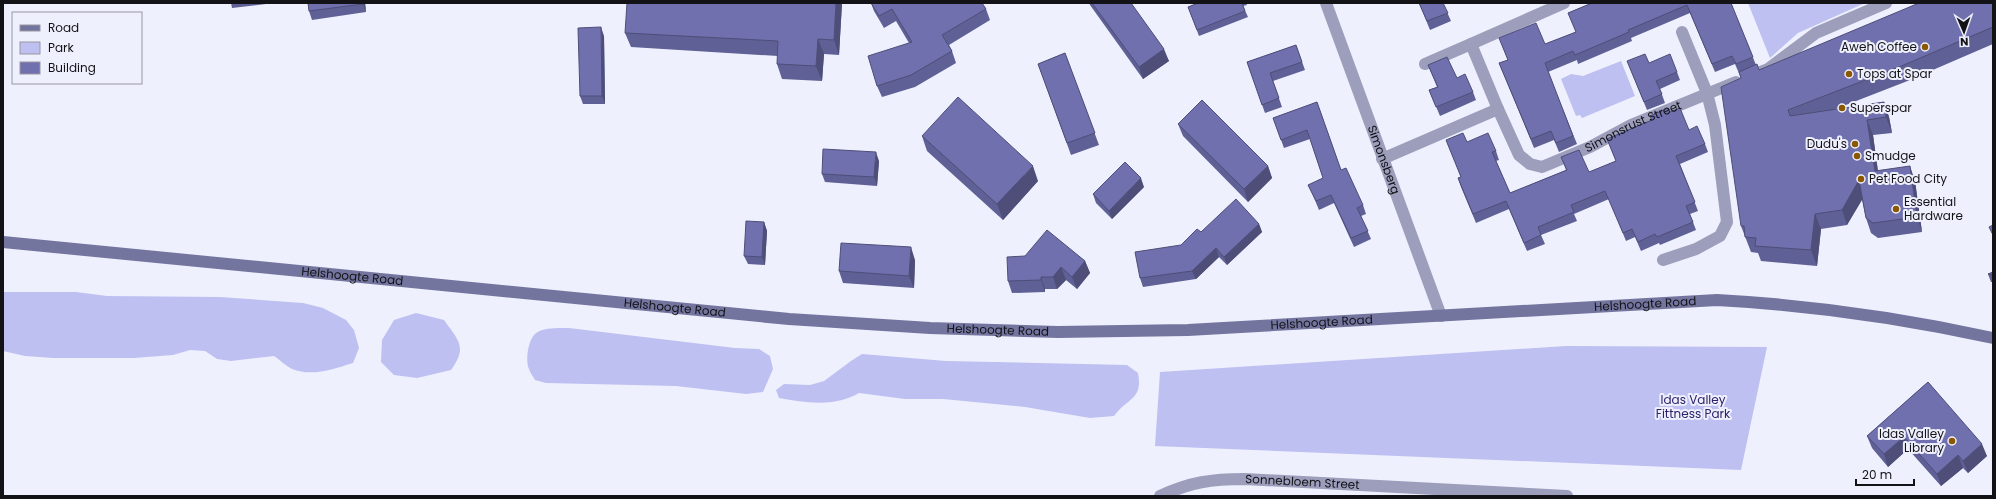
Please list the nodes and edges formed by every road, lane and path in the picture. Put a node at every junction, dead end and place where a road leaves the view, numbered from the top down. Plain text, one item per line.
1 (1326, 3) edge
2 (1564, 3) edge
3 (1886, 3) edge
4 (1682, 32) dead end
5 (1472, 44) junction
6 (1425, 64) dead end
7 (1707, 93) junction
8 (1498, 110) junction
9 (1382, 159) junction
10 (3, 242) edge
11 (1663, 260) dead end
12 (1441, 316) junction
13 (1993, 338) edge
14 (1482, 494) edge
15 (1160, 496) edge
16 (1567, 496) edge

1 - 9 street, Simonsberg
2 - 5 street
3 - 7 street, Simonsrust Street
4 - 7 street
5 - 6 street
5 - 8 street, Simonsrust Street
7 - 8 street, Simonsrust Street
7 - 11 street
8 - 9 street
9 - 12 street, Simonsberg
10 - 12 main road, Helshoogte Road
12 - 13 main road, Helshoogte Road
14 - 15 street, Sonnebloem Street
14 - 16 street, Sonnebloem Street

